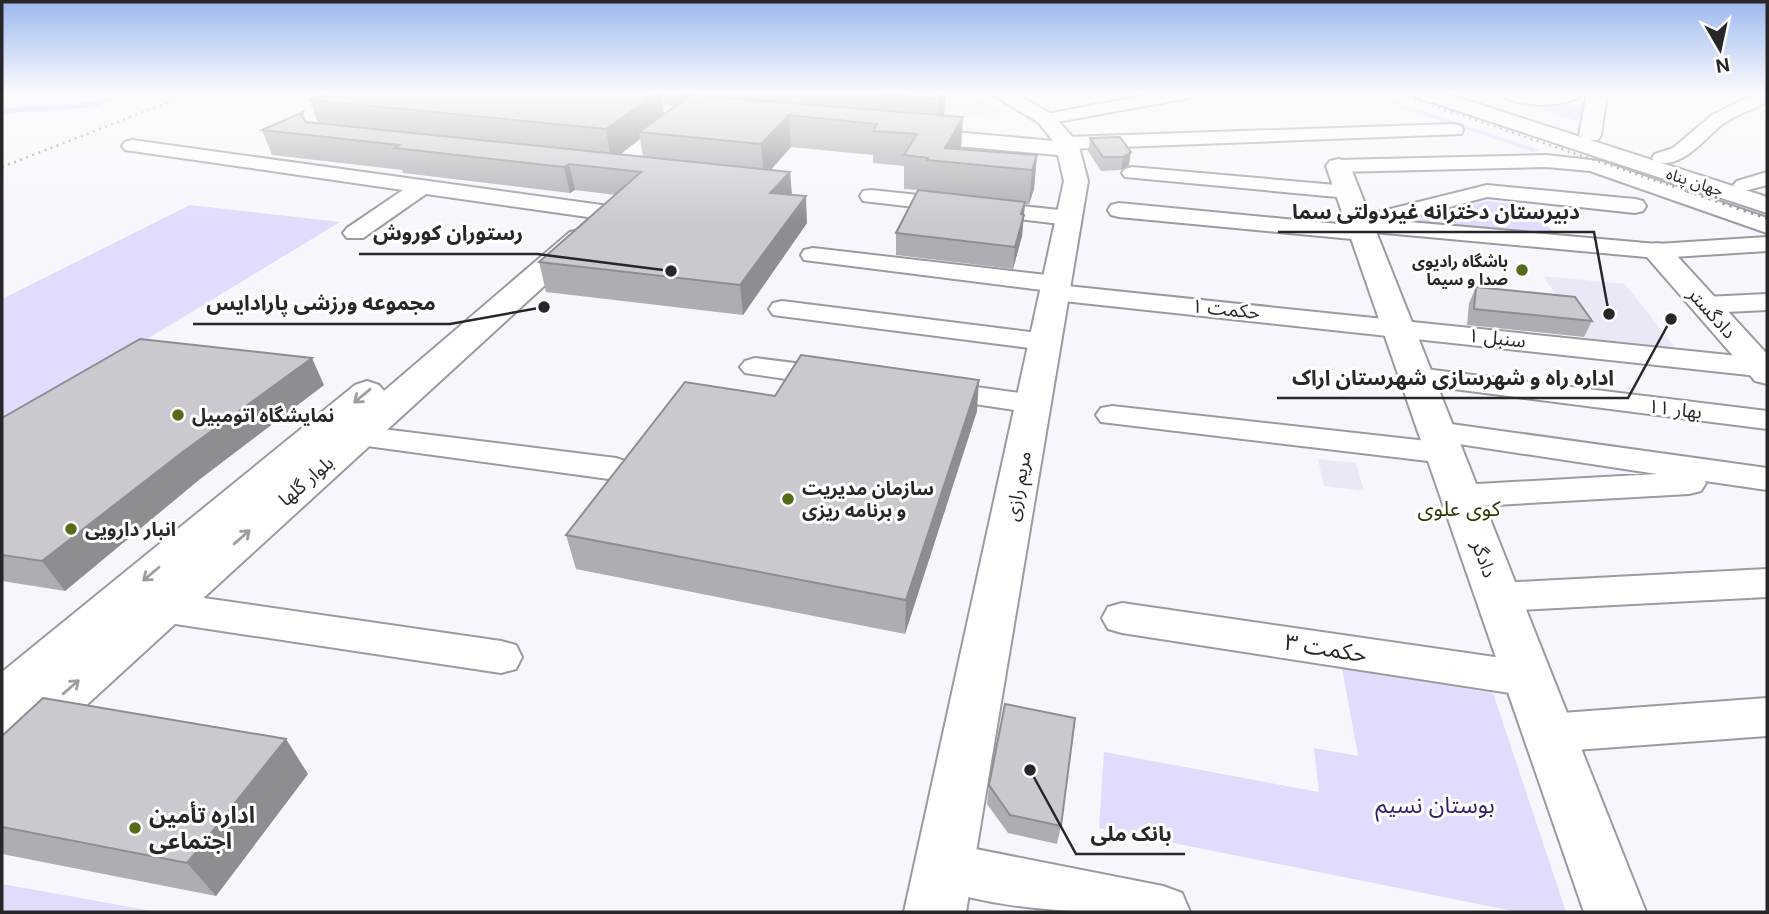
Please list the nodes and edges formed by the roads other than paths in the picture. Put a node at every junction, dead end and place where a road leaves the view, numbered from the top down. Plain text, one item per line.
1 (914, 136) edge
2 (1065, 136) edge
3 (1137, 136) edge
4 (1554, 136) edge
5 (1592, 136) edge
6 (1699, 136) edge
7 (1061, 137) junction
8 (1009, 144) junction
9 (132, 146) dead end
10 (1662, 158) junction
11 (1546, 161) junction
12 (1442, 163) junction
13 (1132, 173) dead end
14 (1767, 178) edge
15 (1744, 185) junction
16 (422, 187) junction
17 (1488, 191) junction
18 (1767, 192) edge
19 (871, 196) dead end
20 (1535, 196) junction
21 (1352, 204) junction
22 (1767, 205) edge
23 (1635, 206) dead end
24 (1119, 210) dead end
25 (596, 211) joint
26 (1069, 218) junction
27 (1767, 226) edge
28 (355, 233) dead end
29 (1767, 244) edge
30 (1592, 246) junction
31 (1657, 251) junction
32 (813, 255) dead end
33 (1054, 288) junction
34 (1767, 302) edge
35 (1705, 305) junction
36 (782, 309) dead end
37 (1398, 327) junction
38 (1045, 342) junction
39 (755, 367) dead end
40 (1766, 370) edge
41 (1417, 377) junction
42 (861, 381) edge
43 (901, 386) edge
44 (1034, 404) junction
45 (1112, 415) dead end
46 (1767, 421) edge
47 (338, 433) junction
48 (1441, 443) junction
49 (616, 469) edge
50 (1766, 479) edge
51 (1460, 496) junction
52 (1767, 583) edge
53 (1498, 597) junction
54 (162, 607) junction
55 (1122, 618) dead end
56 (501, 657) dead end
57 (1529, 679) junction
58 (2, 701) edge
59 (1767, 717) edge
60 (1548, 733) junction
61 (2, 748) edge
62 (940, 890) edge
63 (1163, 912) edge
64 (1615, 912) edge

1 - 8 street
2 - 7 street
3 - 7 street
4 - 22 street, جهان پناه
5 - 10 street, جهان پناه
6 - 10 street
7 - 8 street
7 - 8 street
7 - 26 street, مریم رازی
9 - 16 street
10 - 15 street, جهان پناه
11 - 12 street
11 - 20 street
11 - 27 street
12 - 17 street
12 - 21 street
13 - 21 street
14 - 15 street
15 - 18 street, جهان پناه
16 - 25 street
16 - 28 street
17 - 20 street
17 - 21 street
19 - 26 street
20 - 23 street
20 - 30 street
21 - 24 street
21 - 30 street
21 - 37 street, دادگر
25 - 47 street, بلوار گلها
26 - 33 street, مریم رازی
29 - 31 street
30 - 31 street
31 - 35 street, دادگستر
32 - 33 street, حکمت ۱
33 - 37 street, حکمت ۱
33 - 38 street, مریم رازی
34 - 35 street
35 - 40 street, دادگستر
36 - 38 street
37 - 40 street, سنبل ۱
37 - 41 street, دادگر
38 - 44 street, مریم رازی
39 - 42 street
41 - 46 street, بهار ۱۱
41 - 48 street, دادگر
43 - 44 street
44 - 62 street, مریم رازی
45 - 48 street
47 - 49 street
54 -> 47 street, بلوار گلها
47 -> 58 street, بلوار گلها
48 - 50 street
48 - 51 street, دادگر
50 - 51 street
51 - 53 street, دادگر
52 - 53 street
53 - 57 street, دادگر
54 - 56 street
61 -> 54 street, بلوار گلها
55 - 57 street, حکمت ۳
57 - 60 street, دادگر
59 - 60 street
60 - 64 street, دادگر
62 - 63 street

